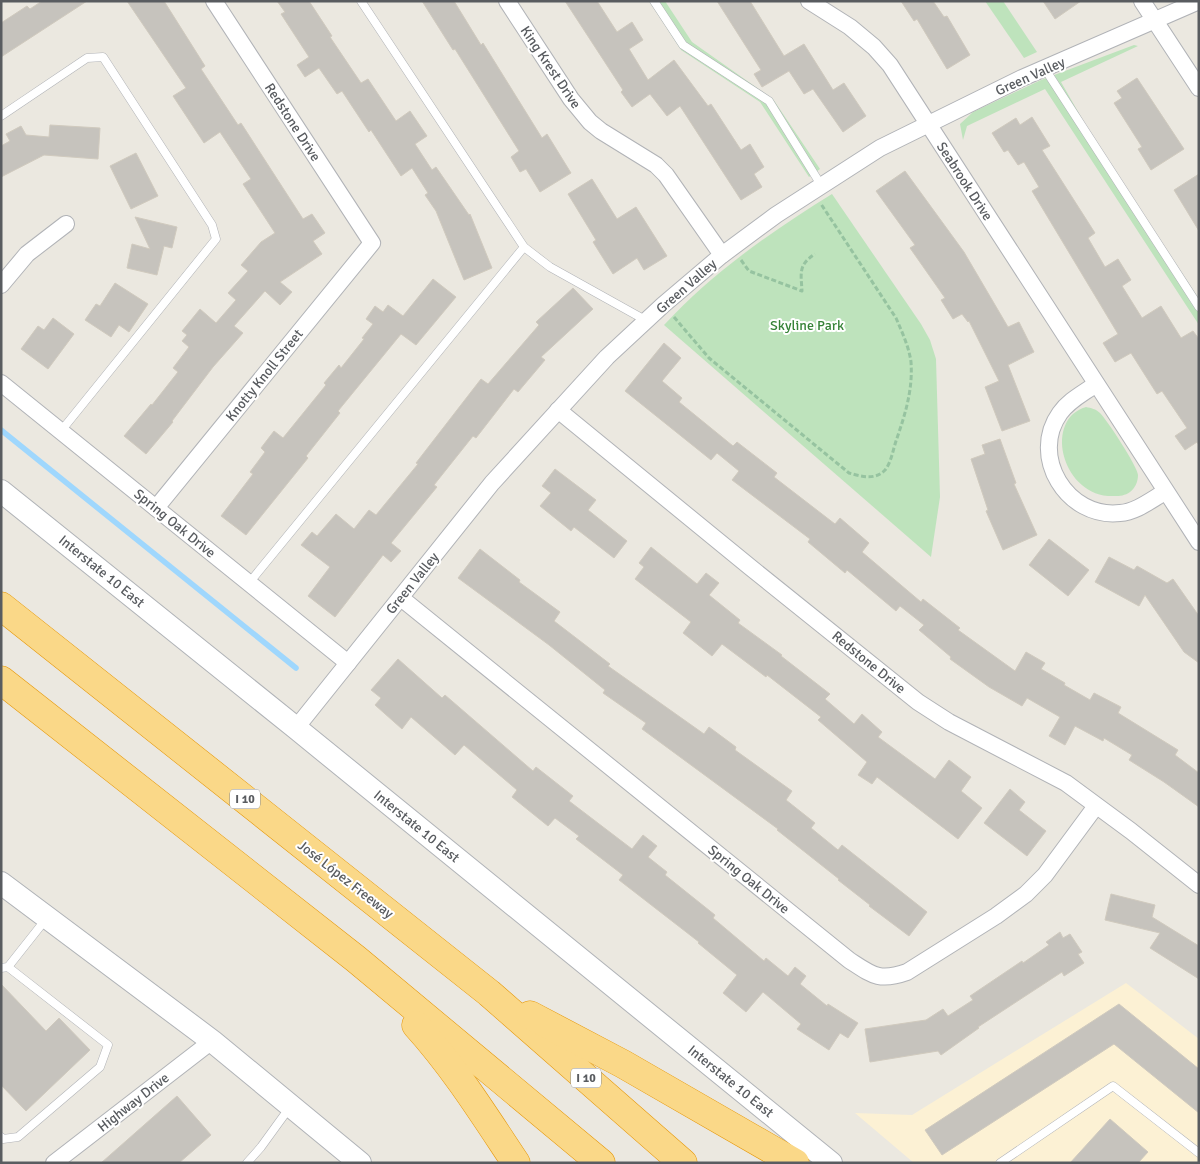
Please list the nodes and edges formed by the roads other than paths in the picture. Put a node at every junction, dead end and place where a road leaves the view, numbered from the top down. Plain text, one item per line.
1 (214, 1) edge
2 (361, 1) edge
3 (507, 1) edge
4 (654, 1) edge
5 (809, 1) edge
6 (1142, 1) edge
7 (1199, 1) edge
8 (1155, 21) junction
9 (1044, 69) junction
10 (1199, 88) edge
11 (1, 116) edge
12 (929, 125) junction
13 (817, 188) junction
14 (66, 224) dead end
15 (372, 243) joint
16 (524, 247) junction
17 (727, 252) junction
18 (1, 285) edge
19 (1199, 307) edge
20 (647, 321) junction
21 (1, 383) edge
22 (1096, 384) junction
23 (558, 410) junction
24 (61, 431) junction
25 (1, 491) edge
26 (1165, 492) junction
27 (156, 508) junction
28 (1199, 542) edge
29 (249, 583) junction
30 (400, 598) junction
31 (1, 606) edge
32 (348, 663) junction
33 (1, 680) edge
34 (296, 728) junction
35 (1096, 806) junction
36 (1, 883) edge
37 (1199, 885) edge
38 (47, 918) junction
39 (356, 958) junction
40 (5, 968) edge
41 (490, 993) junction
42 (212, 1041) junction
43 (291, 1106) junction
44 (1, 1137) edge
45 (1199, 1153) edge
46 (54, 1163) edge
47 (247, 1163) edge
48 (360, 1163) edge
49 (516, 1163) edge
50 (601, 1163) edge
51 (683, 1163) edge
52 (795, 1163) edge
53 (831, 1163) edge
54 (1000, 1163) edge

1 - 15 street, Redstone Drive
2 - 16 lane
3 - 17 street, King Krest Drive
4 - 13 lane
5 - 12 street, Seabrook Drive
6 - 8 street
7 - 8 street, Green Valley
8 - 9 street, Green Valley
8 - 10 street
9 - 12 street, Green Valley
9 - 19 lane
11 - 24 lane
12 - 13 street, Green Valley
12 - 22 street, Seabrook Drive
13 - 17 street, Green Valley
14 - 18 street
15 - 27 street, Knotty Knoll Street
16 - 20 lane
16 - 29 lane
17 - 20 street, Green Valley
20 - 23 street, Green Valley
21 - 24 street, Spring Oak Drive
22 - 26 street, Seabrook Drive
22 - 26 street
23 - 30 street, Green Valley
23 - 35 street, Redstone Drive
24 - 27 street, Spring Oak Drive
25 - 34 main road, Interstate 10 East
26 - 28 street, Seabrook Drive
27 - 29 street, Spring Oak Drive
29 - 32 street, Spring Oak Drive
30 - 32 street, Green Valley
30 - 35 street, Spring Oak Drive
31 - 41 highway, José López Freeway / I 10
32 - 34 street, Green Valley
33 - 39 highway
34 - 53 main road, Interstate 10 East
35 - 37 street, Redstone Drive
36 - 38 main road
38 - 40 lane
38 - 42 main road
39 - 49 highway
39 - 50 highway
40 - 44 lane
41 - 51 highway, José López Freeway / I 10
41 - 52 highway
42 - 43 main road
42 - 46 street, Highway Drive
43 - 47 lane
43 - 48 main road
45 - 54 lane

